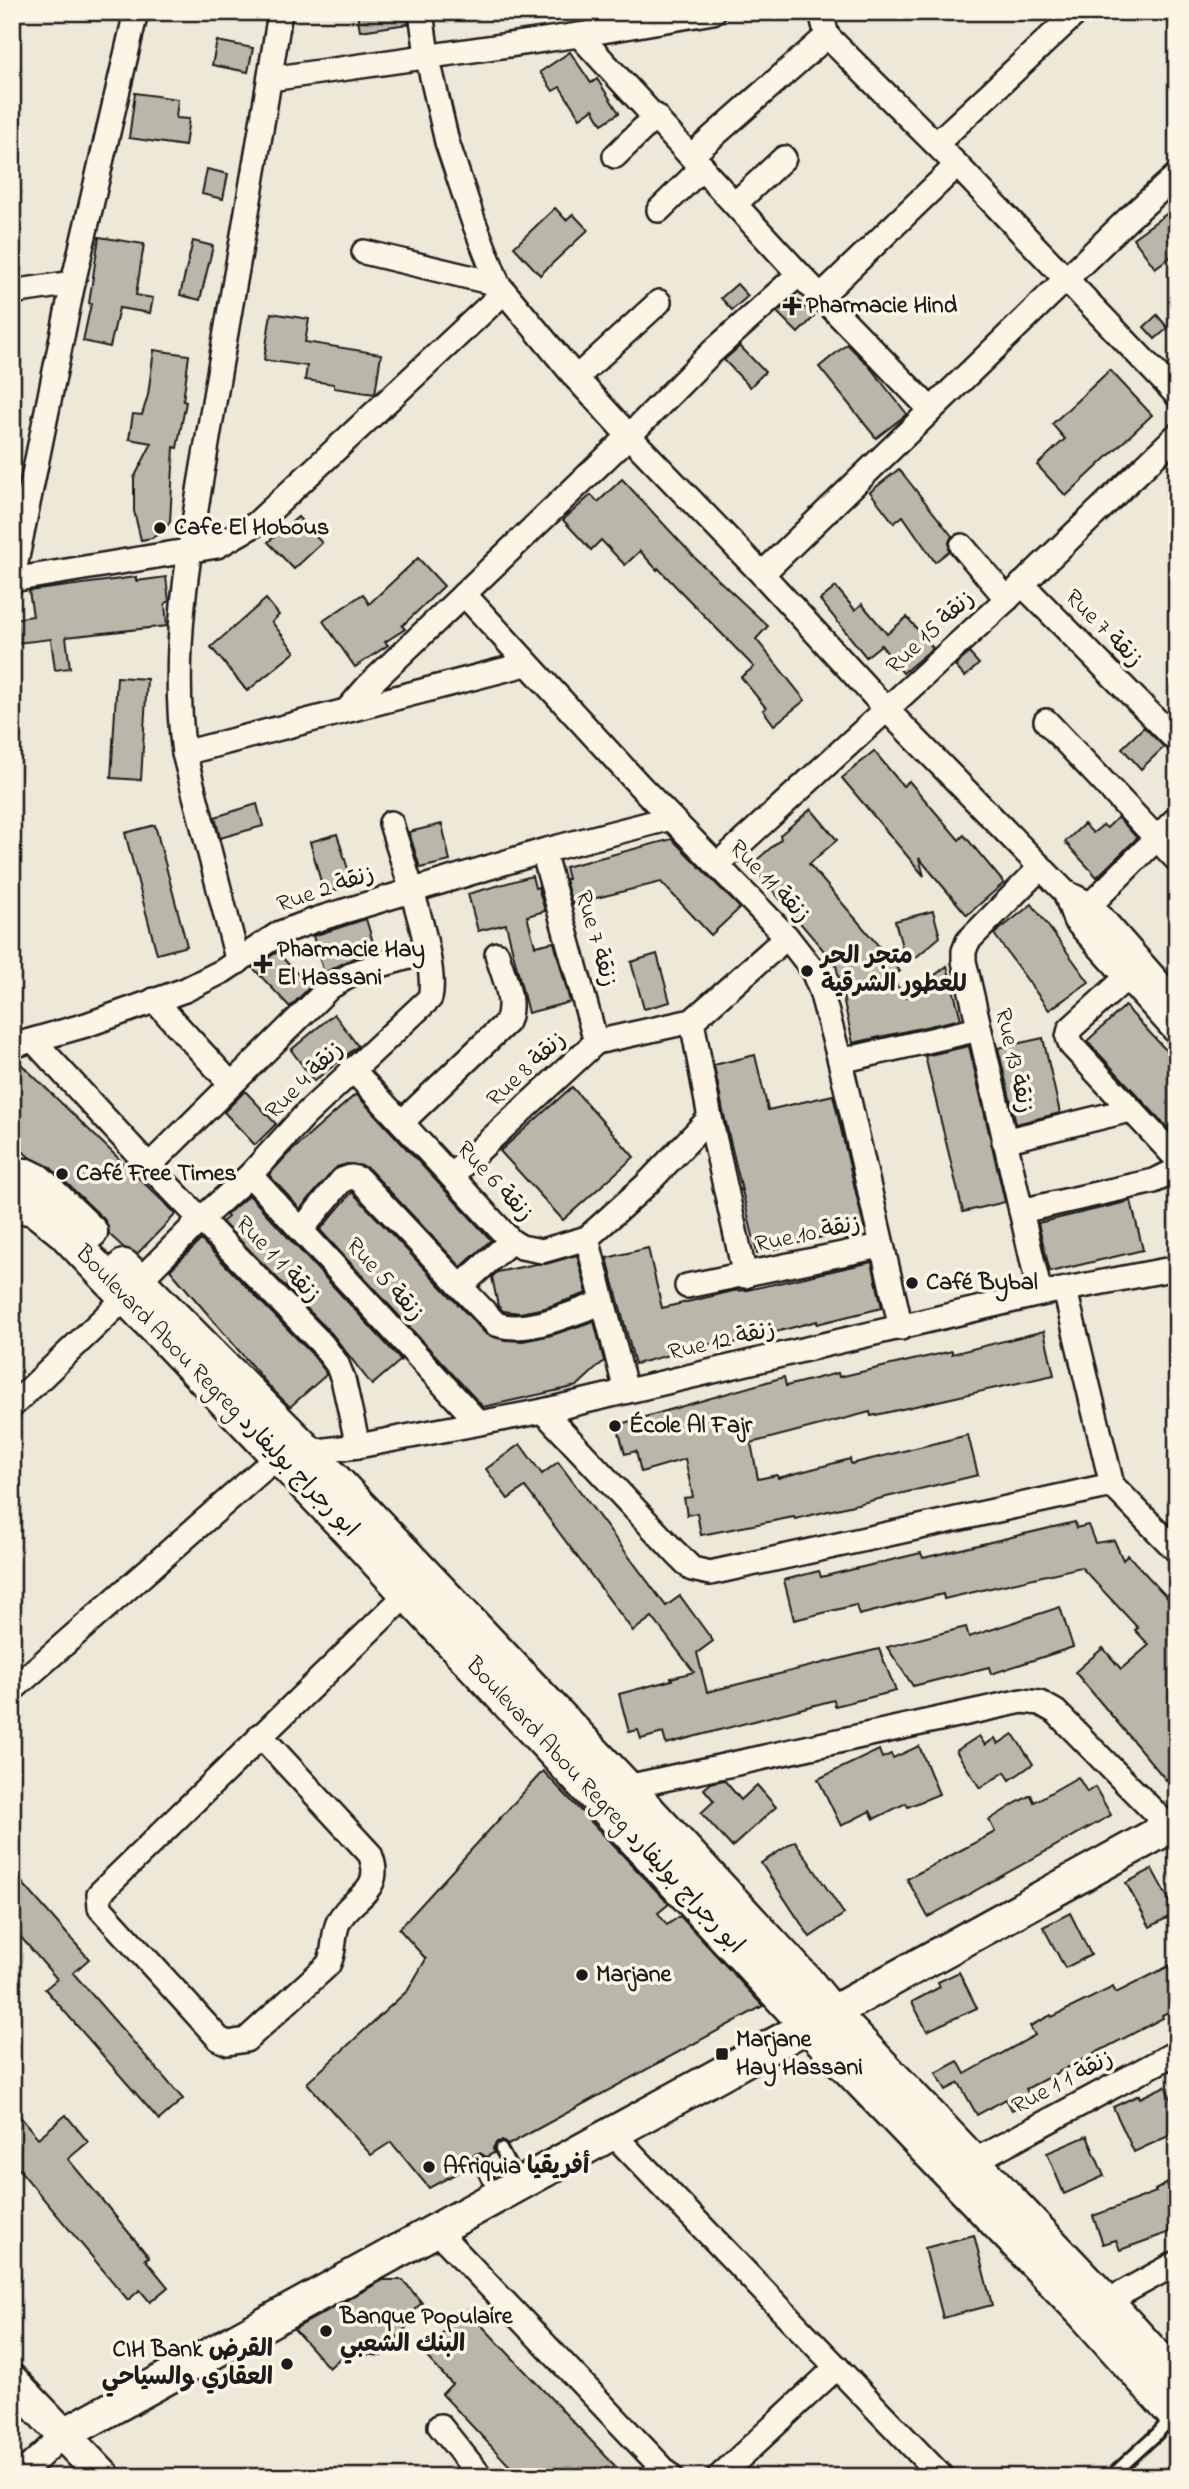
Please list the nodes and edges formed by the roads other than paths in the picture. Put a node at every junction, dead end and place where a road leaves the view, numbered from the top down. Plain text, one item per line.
1 (136, 12) edge
2 (280, 12) edge
3 (421, 12) edge
4 (821, 12) edge
5 (1077, 12) edge
6 (700, 13) edge
7 (579, 34) junction
8 (827, 36) junction
9 (427, 55) junction
10 (270, 79) junction
11 (656, 116) junction
12 (936, 144) junction
13 (615, 156) dead end
14 (784, 158) dead end
15 (697, 161) junction
16 (957, 165) junction
17 (1177, 175) edge
18 (736, 204) junction
19 (659, 210) dead end
20 (364, 252) dead end
21 (799, 274) junction
22 (1066, 279) junction
23 (73, 283) junction
24 (501, 288) junction
25 (12, 292) edge
26 (821, 296) junction
27 (659, 302) dead end
28 (576, 378) junction
29 (1177, 394) edge
30 (931, 410) junction
31 (1177, 435) edge
32 (629, 436) junction
33 (962, 546) dead end
34 (189, 552) junction
35 (762, 574) junction
36 (12, 581) edge
37 (1015, 591) junction
38 (464, 594) junction
39 (526, 664) junction
40 (348, 709) junction
41 (887, 710) junction
42 (1046, 721) dead end
43 (1172, 726) edge
44 (184, 753) junction
45 (671, 818) junction
46 (1177, 818) edge
47 (391, 823) dead end
48 (1156, 838) junction
49 (543, 851) junction
50 (1177, 860) edge
51 (717, 865) junction
52 (1041, 867) junction
53 (410, 890) junction
54 (1082, 912) junction
55 (787, 937) junction
56 (427, 952) junction
57 (497, 954) dead end
58 (238, 962) junction
59 (1126, 978) junction
60 (154, 1000) junction
61 (1177, 1003) edge
62 (692, 1021) junction
63 (979, 1029) junction
64 (1177, 1032) edge
65 (596, 1042) junction
66 (23, 1044) edge
67 (839, 1061) junction
68 (352, 1069) junction
69 (231, 1084) junction
70 (1130, 1110) junction
71 (710, 1118) junction
72 (402, 1122) junction
73 (1004, 1141) junction
74 (1177, 1159) edge
75 (149, 1166) junction
76 (1177, 1170) edge
77 (250, 1175) junction
78 (452, 1176) junction
79 (18, 1190) edge
80 (1021, 1211) junction
81 (201, 1219) junction
82 (302, 1229) junction
83 (587, 1238) junction
84 (511, 1241) junction
85 (881, 1246) junction
86 (1177, 1268) edge
87 (746, 1276) junction
88 (462, 1285) junction
89 (687, 1286) dead end
90 (132, 1289) junction
91 (1065, 1290) junction
92 (1040, 1294) junction
93 (602, 1303) junction
94 (901, 1328) junction
95 (626, 1391) junction
96 (12, 1406) edge
97 (543, 1411) junction
98 (478, 1422) junction
99 (358, 1446) junction
100 (310, 1453) junction
101 (278, 1457) junction
102 (1112, 1485) junction
103 (1177, 1551) edge
104 (407, 1594) junction
105 (12, 1690) edge
106 (260, 1735) junction
107 (582, 1761) junction
108 (627, 1787) junction
109 (1173, 1825) edge
110 (820, 2019) junction
111 (1177, 2052) edge
112 (612, 2133) junction
113 (501, 2149) dead end
114 (479, 2161) dead end
115 (974, 2161) junction
116 (508, 2190) junction
117 (436, 2230) junction
118 (1177, 2263) edge
119 (1095, 2307) junction
120 (837, 2367) junction
121 (1177, 2379) edge
122 (12, 2381) edge
123 (1175, 2416) edge
124 (440, 2426) dead end
125 (63, 2435) junction
126 (18, 2477) edge
127 (104, 2477) edge
128 (481, 2477) edge
129 (670, 2477) edge
130 (719, 2477) edge
131 (942, 2477) edge
132 (1110, 2477) edge

1 - 23 street
2 - 10 street
3 - 9 street
4 - 8 street
5 - 12 street
6 - 7 street
7 - 9 street
7 - 11 street
8 - 12 street
8 - 15 street
9 - 10 street
9 - 24 street
10 - 34 street
11 - 13 street
11 - 15 street
12 - 16 street
14 - 18 street
15 - 18 street
15 - 19 street
16 - 22 street
16 - 26 street
17 - 22 street
18 - 21 street
20 - 24 street
21 - 26 street
21 - 32 street
22 - 29 street
22 - 30 street
23 - 25 street
23 - 36 street
24 - 28 street
24 - 34 street
26 - 30 street
27 - 28 street
28 - 32 street
30 - 35 street
31 - 37 street, Rue 15 زنقة
32 - 35 street
32 - 38 street
33 - 37 street, Rue 7 زنقة
34 - 36 street
34 - 44 street
35 - 41 street
37 - 41 street, Rue 15 زنقة
37 - 43 street, Rue 7 زنقة
38 - 39 street, Rue 11 زنقة
38 - 40 street
39 - 40 street
39 - 45 street, Rue 11 زنقة
40 - 44 street
41 - 51 street, Rue 15 زنقة
41 - 52 street
42 - 48 street
44 - 58 street
45 - 49 street, Rue 2 زنقة
45 - 51 street, Rue 11 زنقة
46 - 48 street
47 - 53 street, Rue 4 زنقة
48 - 50 street
48 - 54 street
49 - 53 street, Rue 2 زنقة
49 - 65 street, Rue 7 زنقة
51 - 55 street, Rue 11 زنقة
52 - 54 street
52 - 63 street, Rue 13 زنقة
53 - 56 street, Rue 4 زنقة
53 - 58 street, Rue 2 زنقة
54 - 59 street
54 - 61 street
55 - 62 street, Rue 8 زنقة
55 - 67 street, Rue 11 زنقة
56 - 68 street, Rue 4 زنقة
56 - 69 street
57 - 72 street
58 - 60 street, Rue 2 زنقة
59 - 64 street
59 - 70 street
60 - 66 street, Rue 2 زنقة
60 - 69 street
62 - 65 street, Rue 8 زنقة
62 - 71 street
63 - 67 street
63 - 73 street, Rue 13 زنقة
65 - 78 street, Rue 8 زنقة
66 - 75 street, Rue 1 زنقة 1
67 - 85 street, Rue 11 زنقة
68 - 72 street, Rue 6 زنقة
68 - 77 street, Rue 4 زنقة
69 - 75 street
70 - 73 street
70 - 74 street
71 - 83 street, Rue 6 زنقة
71 - 87 street
72 - 78 street, Rue 6 زنقة
73 - 80 street, Rue 13 زنقة
75 - 81 street, Rue 1 زنقة 1
76 - 80 street
77 - 81 street, Rue 4 زنقة
77 - 82 street, Rue 5 زنقة
78 - 84 street, Rue 6 زنقة
79 - 90 main road, Boulevard Abou Regreg ابو رجراج بوليفارد
80 - 92 street, Rue 13 زنقة
81 - 90 street, Rue 4 زنقة
81 - 99 street, Rue 1 زنقة 1
82 - 88 street
82 - 98 street, Rue 5 زنقة
83 - 84 street, Rue 6 زنقة
83 - 93 street
84 - 88 street
85 - 87 street, Rue 10 زنقة
85 - 94 street, Rue 11 زنقة
86 - 91 street, Rue 12 زنقة
87 - 89 street, Rue 10 زنقة
88 - 93 street
90 - 96 street, Rue 4 زنقة
90 - 100 main road, Boulevard Abou Regreg ابو رجراج بوليفارد
90 - 101 main road, Boulevard Abou Regreg ابو رجراج بوليفارد
91 - 92 street, Rue 12 زنقة
91 - 102 street
92 - 94 street, Rue 12 زنقة
93 - 95 street
94 - 95 street, Rue 12 زنقة
95 - 97 street, Rue 12 زنقة
97 - 98 street, Rue 12 زنقة
97 - 102 street
98 - 99 street, Rue 12 زنقة
99 - 100 street, Rue 12 زنقة
100 - 101 street, Rue 12 زنقة
100 - 107 main road, Boulevard Abou Regreg ابو رجراج بوليفارد
101 - 104 main road, Boulevard Abou Regreg ابو رجراج بوليفارد
101 - 105 street
102 - 103 street
104 - 106 street
104 - 107 main road, Boulevard Abou Regreg ابو رجراج بوليفارد
106 - 106 street
107 - 108 main road, Boulevard Abou Regreg ابو رجراج بوليفارد
107 - 110 main road, Boulevard Abou Regreg ابو رجراج بوليفارد
108 - 109 street
108 - 110 main road, Boulevard Abou Regreg ابو رجراج بوليفارد
109 - 110 main road
110 - 112 main road
110 - 115 main road, Boulevard Abou Regreg ابو رجراج بوليفارد
110 - 119 main road, Boulevard Abou Regreg ابو رجراج بوليفارد
111 - 115 street, Rue 1 زنقة 1
112 - 116 main road
112 - 120 street
113 - 116 lane
114 - 116 lane
115 - 119 main road, Boulevard Abou Regreg ابو رجراج بوليفارد
116 - 117 main road
117 - 125 main road
117 - 129 street
118 - 119 street
119 - 121 main road, Boulevard Abou Regreg ابو رجراج بوليفارد
119 - 123 main road, Boulevard Abou Regreg ابو رجراج بوليفارد
120 - 130 street
120 - 131 street
122 - 125 main road
123 - 132 lane
124 - 128 street
125 - 126 street
125 - 127 main road

